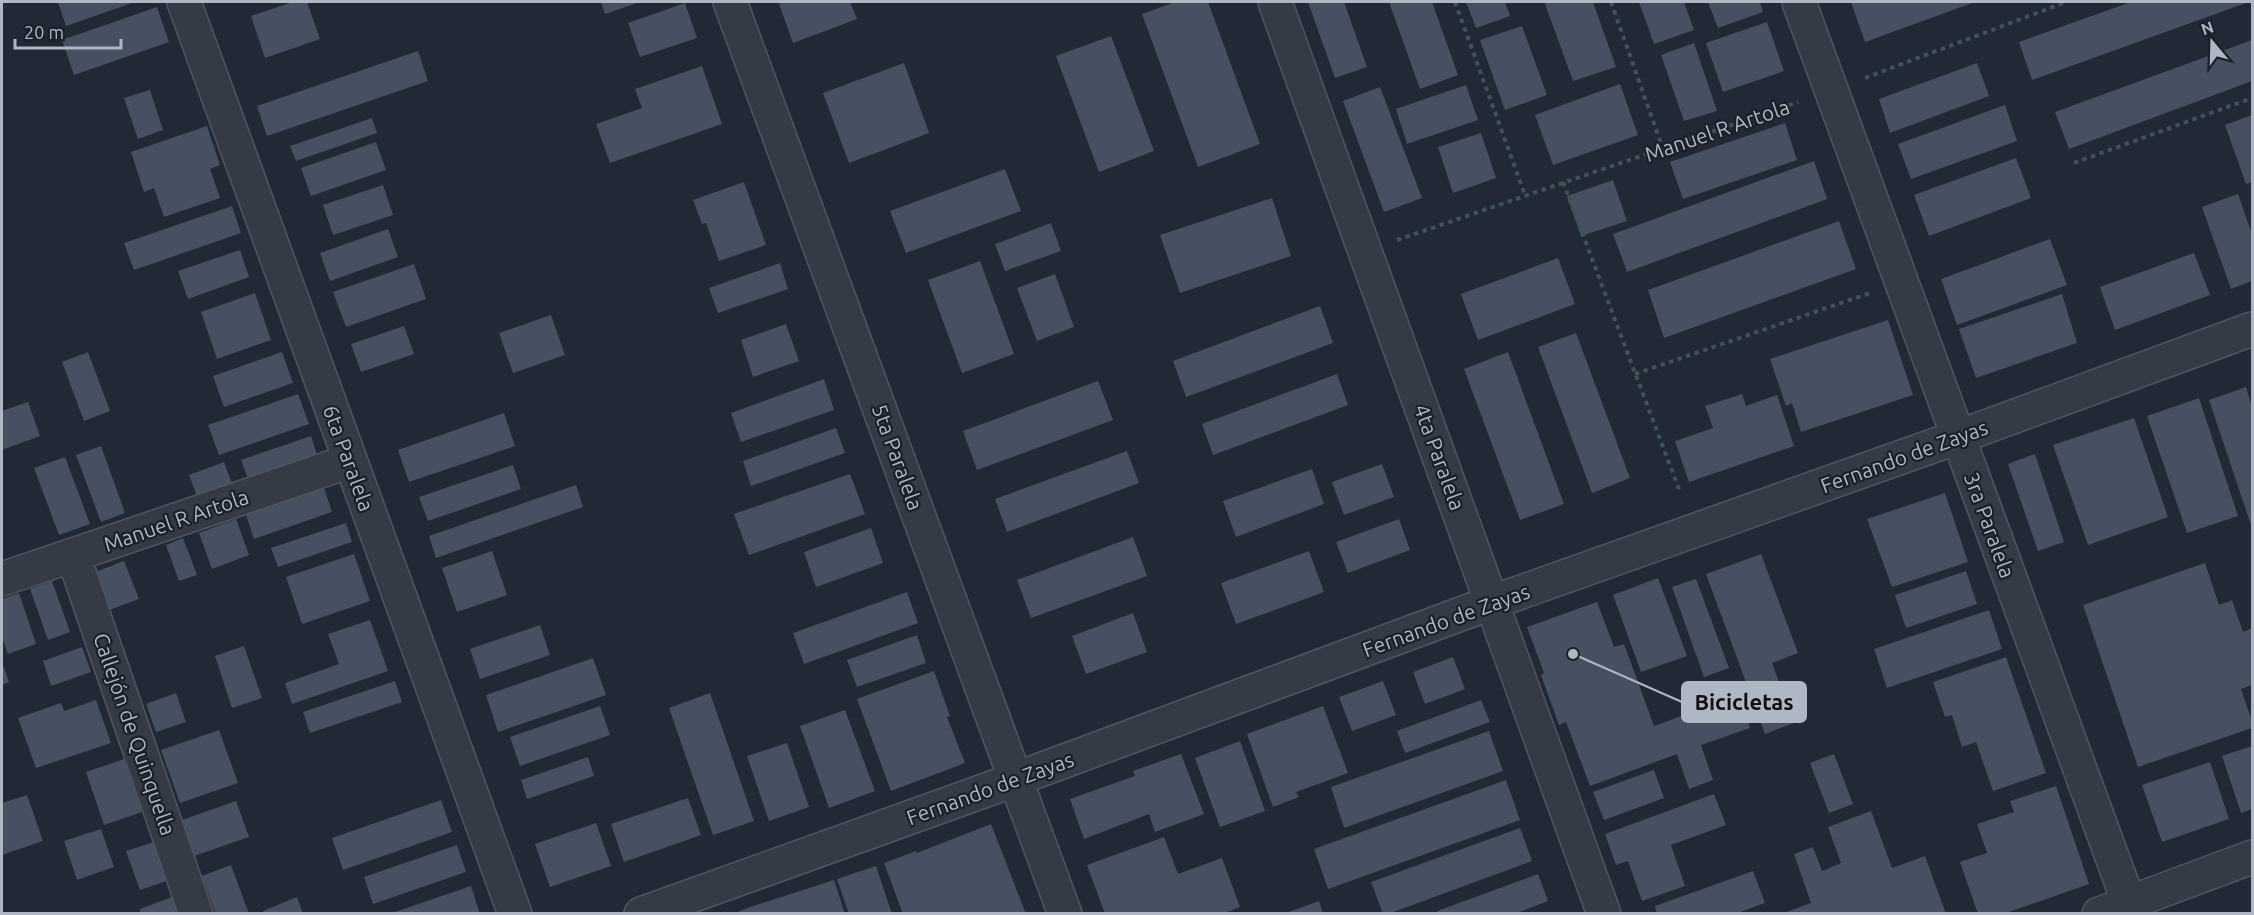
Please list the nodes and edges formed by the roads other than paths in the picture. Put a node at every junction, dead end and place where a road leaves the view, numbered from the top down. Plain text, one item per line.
1 (184, 2) edge
2 (730, 2) edge
3 (1275, 2) edge
4 (1799, 2) edge
5 (2253, 329) edge
6 (1958, 437) junction
7 (350, 461) junction
8 (73, 555) junction
9 (2, 579) edge
10 (1493, 602) junction
11 (1016, 779) junction
12 (2253, 857) edge
13 (2120, 910) edge
14 (196, 914) edge
15 (515, 914) edge
16 (640, 914) edge
17 (1065, 914) edge
18 (1604, 914) edge

1 - 7 street, 6ta Paralela
2 - 11 street, 5ta Paralela
3 - 10 street, 4ta Paralela
4 - 6 street, 3ra Paralela
5 - 6 street, Fernando de Zayas
6 - 10 street, Fernando de Zayas
6 - 13 street, 3ra Paralela
7 - 8 street, Manuel R Artola
7 - 15 street, 6ta Paralela
8 - 9 street, Manuel R Artola
8 - 14 street, Callejón de Quinquella
10 - 11 street, Fernando de Zayas
10 - 18 street, 4ta Paralela
11 - 16 street, Fernando de Zayas
11 - 17 street, 5ta Paralela
12 - 13 street

